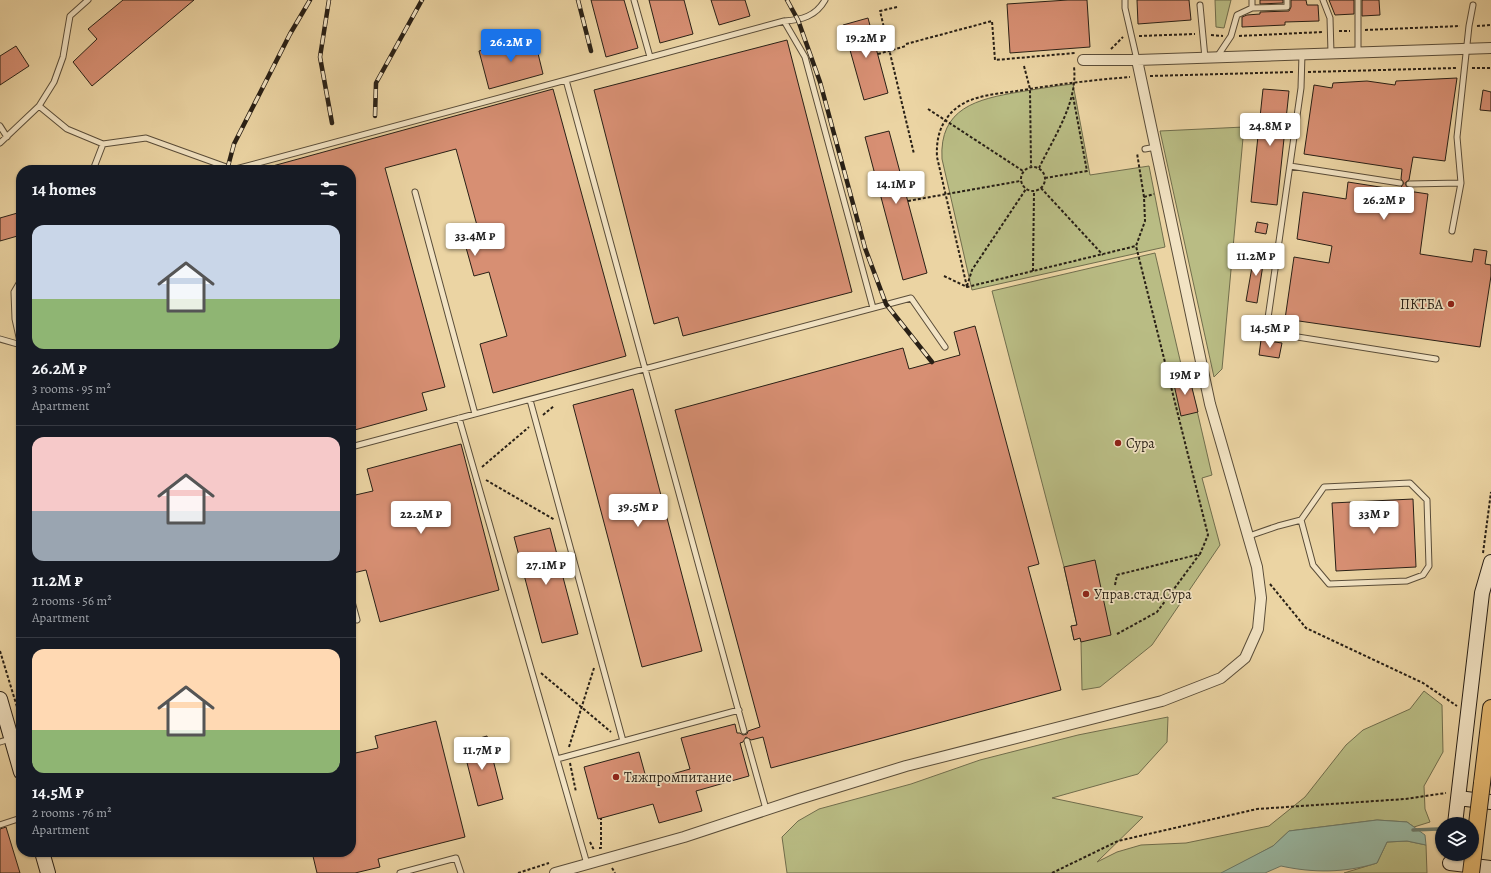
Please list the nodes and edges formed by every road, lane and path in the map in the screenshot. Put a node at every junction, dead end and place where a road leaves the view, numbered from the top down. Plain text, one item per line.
1 (88, 0) edge
2 (634, 0) edge
3 (825, 0) edge
4 (1125, 0) edge
5 (1252, 0) edge
6 (1287, 0) edge
7 (1323, 0) edge
8 (1358, 0) edge
9 (1200, 5) dead end
10 (1473, 5) dead end
11 (897, 7) dead end
12 (1252, 8) junction
13 (784, 21) junction
14 (1491, 25) edge
15 (1468, 26) junction
16 (1358, 31) junction
17 (1331, 32) junction
18 (1201, 34) junction
19 (1131, 36) junction
20 (1231, 36) junction
21 (1491, 48) edge
22 (1466, 49) junction
23 (1105, 50) dead end
24 (890, 51) junction
25 (1358, 52) junction
26 (1331, 53) junction
27 (878, 54) dead end
28 (1302, 54) junction
29 (650, 57) junction
30 (1217, 57) junction
31 (1079, 58) junction
32 (1205, 58) junction
33 (1137, 60) junction
34 (1024, 66) dead end
35 (1464, 68) junction
36 (1491, 68) edge
37 (1302, 72) junction
38 (1141, 77) junction
39 (566, 80) junction
40 (1076, 81) junction
41 (1030, 89) junction
42 (1073, 96) junction
43 (39, 106) junction
44 (928, 109) dead end
45 (945, 119) junction
46 (0, 126) edge
47 (7, 137) junction
48 (0, 143) edge
49 (102, 144) junction
50 (1137, 153) dead end
51 (914, 154) dead end
52 (95, 165) edge
53 (219, 165) edge
54 (251, 165) edge
55 (1031, 166) junction
56 (1290, 166) junction
57 (1040, 168) junction
58 (1023, 171) junction
59 (1045, 178) junction
60 (1020, 181) junction
61 (1400, 182) dead end
62 (1461, 183) junction
63 (1409, 184) dead end
64 (1041, 188) junction
65 (1026, 189) junction
66 (1034, 191) junction
67 (415, 192) dead end
68 (945, 194) junction
69 (908, 201) dead end
70 (1452, 231) dead end
71 (1136, 246) junction
72 (1103, 255) junction
73 (1033, 271) junction
74 (944, 276) dead end
75 (967, 287) junction
76 (16, 289) edge
77 (873, 308) junction
78 (16, 323) edge
79 (0, 339) edge
80 (16, 344) edge
81 (945, 347) dead end
82 (1436, 359) dead end
83 (645, 369) junction
84 (530, 400) junction
85 (554, 406) dead end
86 (475, 414) junction
87 (459, 418) junction
88 (536, 421) junction
89 (356, 446) edge
90 (475, 474) junction
91 (1301, 520) junction
92 (564, 526) junction
93 (1249, 536) junction
94 (1200, 554) junction
95 (1491, 562) edge
96 (1257, 567) junction
97 (1115, 585) dead end
98 (356, 616) edge
99 (357, 620) dead end
100 (1117, 634) dead end
101 (0, 651) edge
102 (599, 652) junction
103 (530, 664) junction
104 (0, 699) edge
105 (16, 704) edge
106 (582, 708) junction
107 (1491, 708) edge
108 (739, 710) junction
109 (1463, 710) dead end
110 (744, 732) dead end
111 (6, 740) edge
112 (623, 741) junction
113 (747, 741) dead end
114 (568, 756) junction
115 (557, 759) junction
116 (16, 761) edge
117 (576, 794) dead end
118 (1455, 795) junction
119 (1491, 802) edge
120 (766, 809) junction
121 (1455, 817) edge
122 (601, 818) dead end
123 (16, 820) edge
124 (0, 825) edge
125 (594, 850) dead end
126 (43, 857) edge
127 (1450, 863) edge
128 (587, 864) junction
129 (1491, 868) edge
130 (48, 873) edge
131 (400, 873) edge
132 (461, 873) edge
133 (555, 873) edge
134 (1052, 873) edge
135 (1471, 873) edge

1 - 43 lane
2 - 29 lane
3 - 13 lane
4 - 19 lane
5 - 12 lane
6 - 12 lane
7 - 17 lane
8 - 16 lane
9 - 18 lane
10 - 15 lane
11 - 24 path
12 - 20 lane
13 - 29 lane
13 - 77 lane
14 - 15 path
15 - 16 path
15 - 22 lane
16 - 17 path
16 - 25 lane
17 - 20 path
17 - 26 lane
18 - 19 path
18 - 20 path
18 - 32 lane
19 - 23 path
19 - 33 lane
20 - 30 lane
21 - 22 street
22 - 25 street
22 - 35 lane
24 - 27 path
24 - 31 path
24 - 51 path
25 - 26 street
26 - 28 street
28 - 30 street
28 - 37 lane
29 - 39 lane
30 - 32 street
31 - 33 street
31 - 40 path
32 - 33 street
33 - 38 street
34 - 41 path
35 - 36 path
35 - 37 path
35 - 62 lane
37 - 38 path
37 - 56 lane
38 - 40 path
38 - 93 street
39 - 54 lane
39 - 83 lane
40 - 41 path
40 - 42 path
41 - 45 path
41 - 55 path
42 - 57 path
42 - 59 path
43 - 47 lane
43 - 49 lane
44 - 45 path
45 - 58 path
45 - 68 path
46 - 47 lane
47 - 48 lane
49 - 52 lane
49 - 53 lane
50 - 71 path
55 - 57 path
55 - 58 path
56 - 61 lane
56 - 82 lane
57 - 59 path
58 - 60 path
59 - 64 path
60 - 65 path
60 - 68 path
62 - 63 lane
62 - 70 lane
64 - 66 path
64 - 72 path
65 - 66 path
65 - 75 path
66 - 73 path
67 - 86 lane
68 - 69 path
68 - 75 path
71 - 72 path
71 - 94 path
72 - 73 path
73 - 75 path
74 - 75 path
76 - 78 lane
77 - 81 lane
77 - 83 lane
79 - 80 lane
83 - 84 lane
83 - 108 lane
84 - 86 lane
84 - 88 lane
85 - 88 path
86 - 87 lane
87 - 89 lane
87 - 90 lane
88 - 90 path
88 - 92 lane
90 - 92 path
90 - 103 lane
91 - 91 lane
91 - 93 lane
92 - 102 lane
93 - 96 street
94 - 97 path
94 - 100 path
95 - 118 street
96 - 109 path
96 - 120 street
98 - 99 lane
101 - 105 path
102 - 106 path
102 - 112 lane
103 - 106 path
103 - 115 lane
104 - 111 street
106 - 112 path
106 - 115 path
107 - 135 main road, bridge
108 - 110 lane
108 - 112 lane
111 - 116 street
112 - 114 lane
113 - 120 lane
114 - 115 lane
114 - 117 path
115 - 128 lane
118 - 119 street
118 - 121 street
118 - 134 path
120 - 128 street
122 - 125 path
123 - 124 lane
126 - 130 street
127 - 129 street
128 - 133 street
131 - 132 lane

